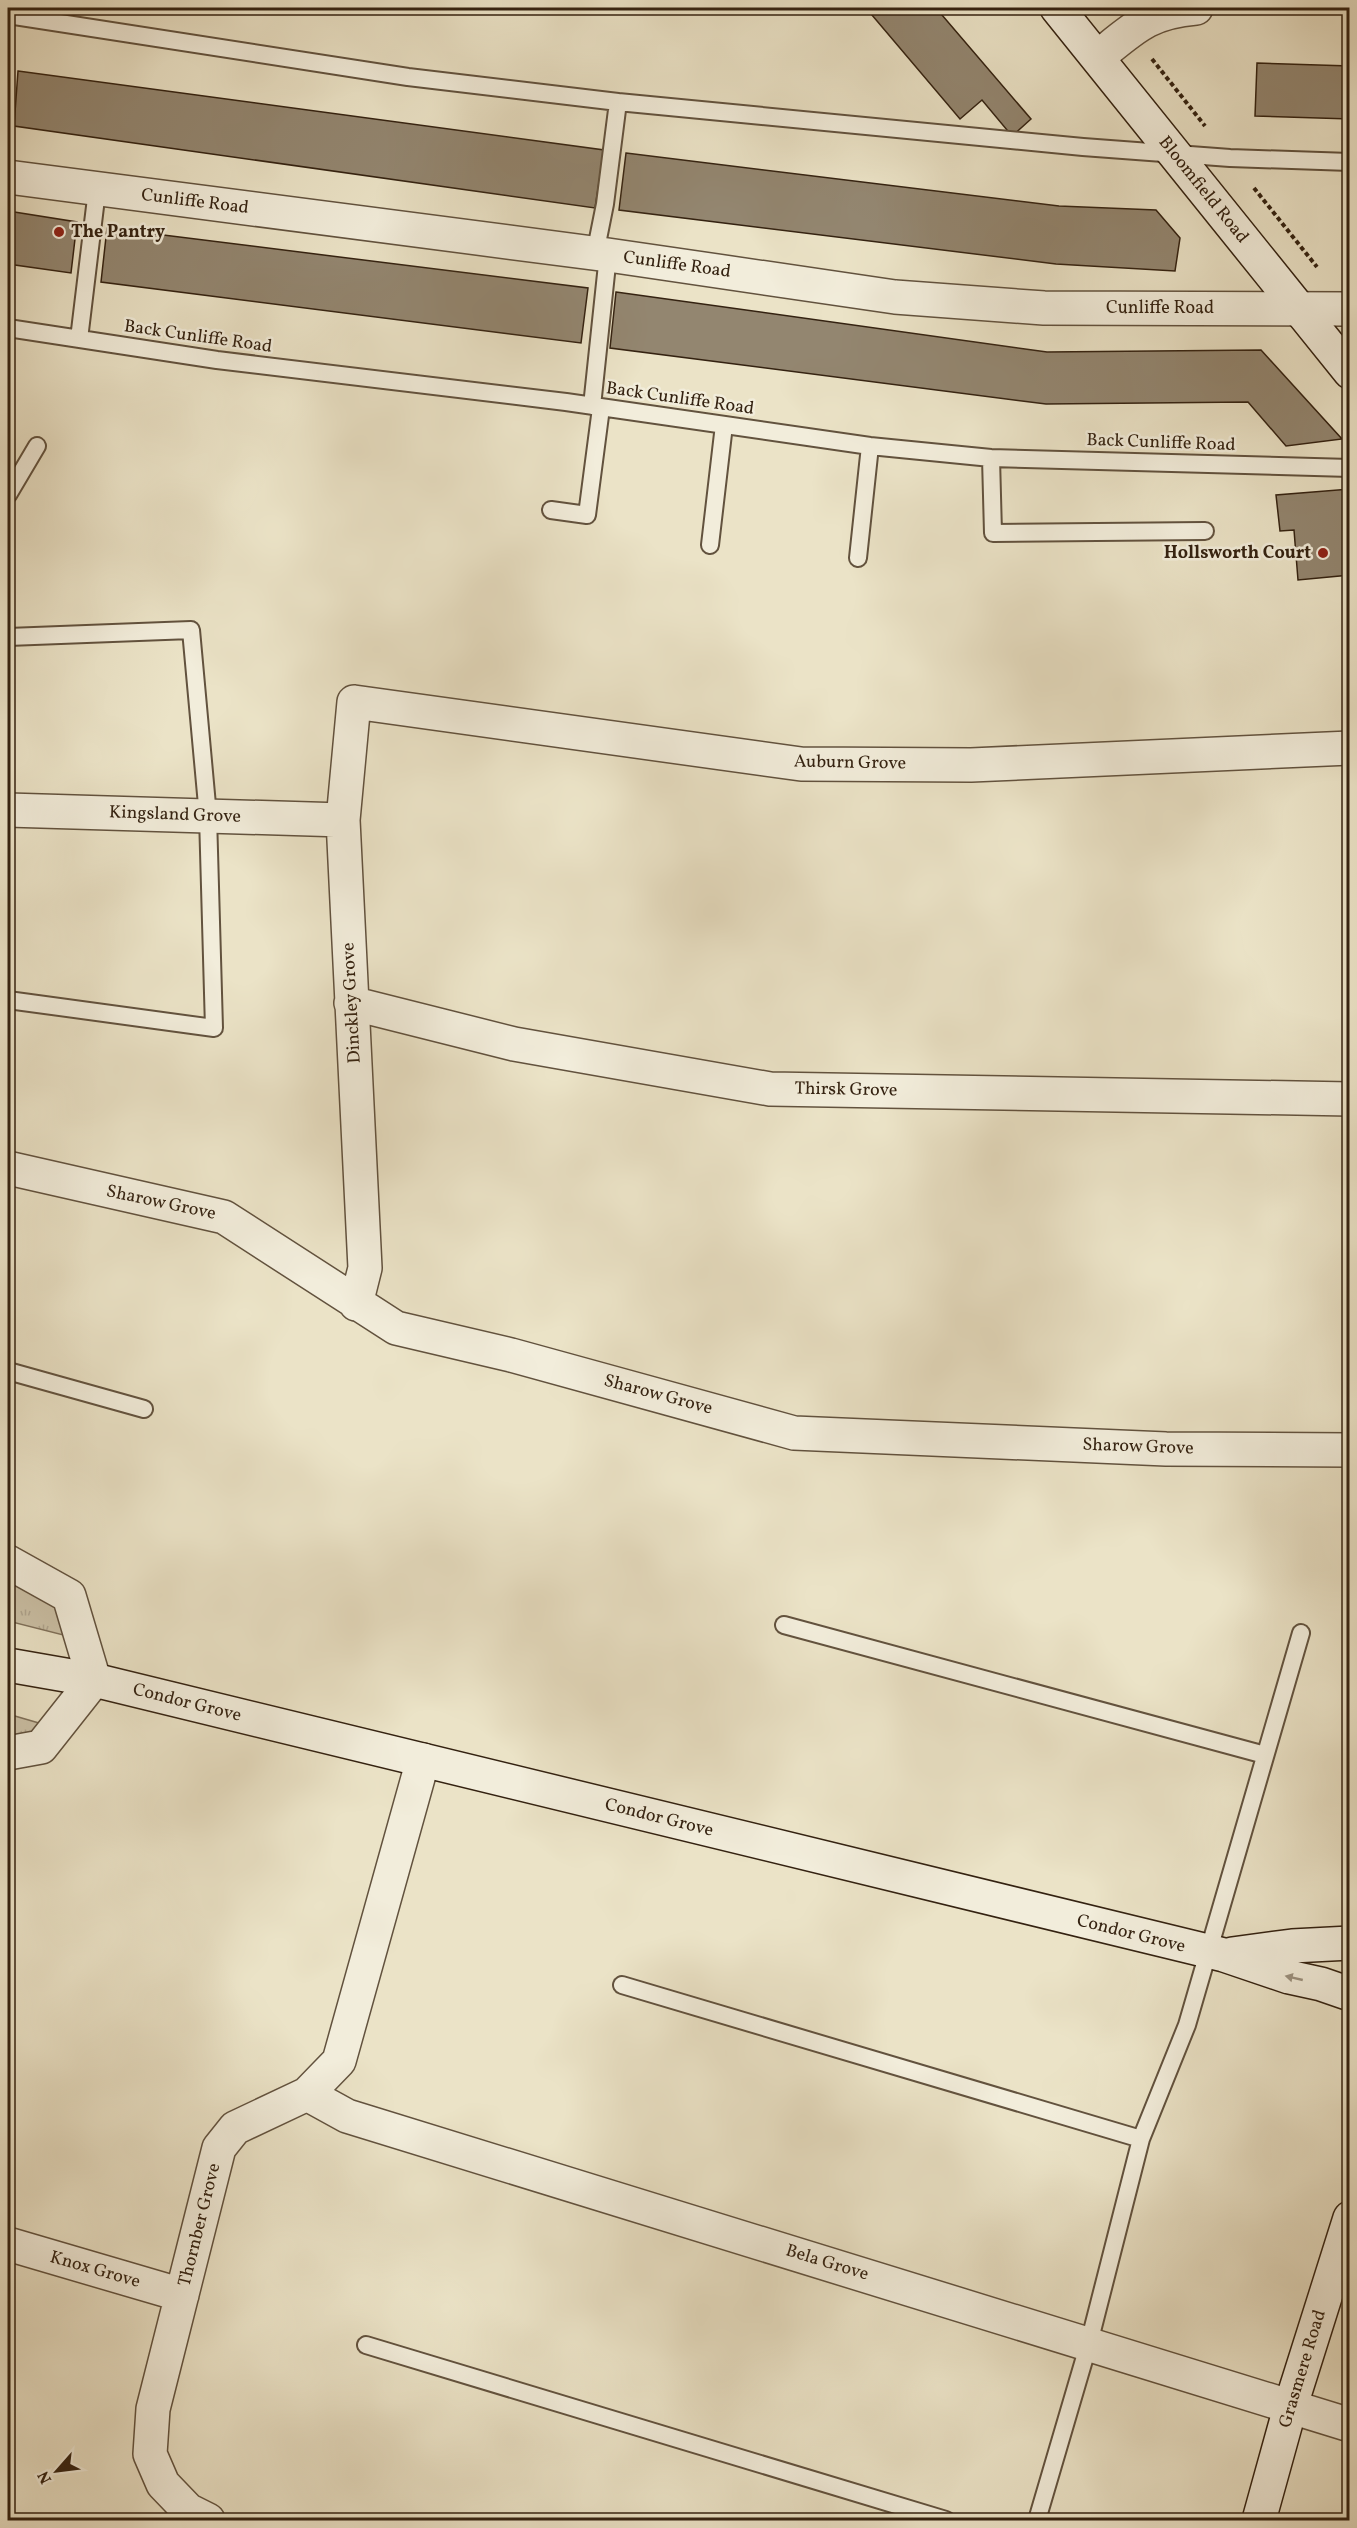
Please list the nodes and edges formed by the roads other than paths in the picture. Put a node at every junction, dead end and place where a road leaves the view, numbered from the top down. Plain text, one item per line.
1 (1057, 8) edge
2 (1196, 8) edge
3 (8, 15) edge
4 (1098, 57) junction
5 (618, 102) junction
6 (1172, 153) junction
7 (1350, 162) edge
8 (8, 177) edge
9 (97, 190) junction
10 (601, 255) junction
11 (1297, 308) junction
12 (1350, 309) edge
13 (8, 328) edge
14 (79, 339) junction
15 (1350, 372) edge
16 (597, 407) junction
17 (724, 425) junction
18 (37, 446) dead end
19 (870, 446) junction
20 (991, 458) junction
21 (1350, 468) edge
22 (8, 495) edge
23 (551, 510) dead end
24 (1205, 531) dead end
25 (710, 545) dead end
26 (858, 558) dead end
27 (8, 637) edge
28 (354, 702) joint
29 (1350, 748) edge
30 (8, 810) edge
31 (208, 816) junction
32 (343, 819) junction
33 (8, 1000) edge
34 (351, 1003) junction
35 (1350, 1099) edge
36 (8, 1168) edge
37 (356, 1304) junction
38 (8, 1371) edge
39 (144, 1409) dead end
40 (1350, 1449) edge
41 (8, 1562) edge
42 (784, 1625) dead end
43 (1301, 1633) dead end
44 (8, 1665) edge
45 (94, 1680) junction
46 (8, 1753) edge
47 (1265, 1755) junction
48 (423, 1760) junction
49 (1350, 1943) edge
50 (1215, 1954) junction
51 (622, 1985) dead end
52 (1350, 1994) edge
53 (307, 2094) junction
54 (1141, 2139) junction
55 (1350, 2218) edge
56 (8, 2244) edge
57 (182, 2295) junction
58 (1089, 2343) junction
59 (366, 2345) dead end
60 (1290, 2408) junction
61 (1350, 2425) edge
62 (208, 2520) edge
63 (946, 2520) edge
64 (1037, 2520) edge
65 (1259, 2520) edge

1 - 4 street, Bloomfield Road
2 - 4 street
3 - 5 lane
4 - 6 street, Bloomfield Road
5 - 6 lane
5 - 10 lane
6 - 7 lane
6 - 11 street, Bloomfield Road
8 - 9 street, Cunliffe Road
9 - 10 street, Cunliffe Road
9 - 14 lane
10 - 11 street, Cunliffe Road
10 - 16 lane
11 - 12 street, Cunliffe Road
11 - 15 street, Bloomfield Road
13 - 14 lane, Back Cunliffe Road
14 - 16 lane, Back Cunliffe Road
16 - 17 lane, Back Cunliffe Road
16 - 23 lane
17 - 19 lane, Back Cunliffe Road
17 - 25 lane
18 - 22 lane
19 - 20 lane, Back Cunliffe Road
19 - 26 lane
20 - 21 lane, Back Cunliffe Road
20 - 24 lane
27 - 31 lane
28 - 29 street, Auburn Grove
28 - 32 street, Dinckley Grove
30 - 31 street, Kingsland Grove
31 - 32 street, Kingsland Grove
31 - 33 lane
32 - 34 street, Dinckley Grove
34 - 35 street, Thirsk Grove
34 - 37 street, Dinckley Grove
36 - 37 street, Sharow Grove
37 - 40 street, Sharow Grove
38 - 39 lane
41 - 45 street
42 - 47 lane
43 - 47 lane
44 - 45 street, Condor Grove
45 - 46 street
45 - 48 street, Condor Grove
47 - 50 lane
48 - 50 street, Condor Grove
48 - 53 street, Thornber Grove
49 - 50 street, Condor Grove
52 -> 50 street, Condor Grove
50 - 54 lane
51 - 54 lane
53 - 57 street, Thornber Grove
53 - 58 street, Bela Grove
54 - 58 lane
55 - 60 street, Grasmere Road
56 - 57 street, Knox Grove
57 - 62 street, Thornber Grove
58 - 60 street, Bela Grove
58 - 64 lane
59 - 63 lane
60 - 61 street, Bela Grove
60 - 65 street, Grasmere Road

